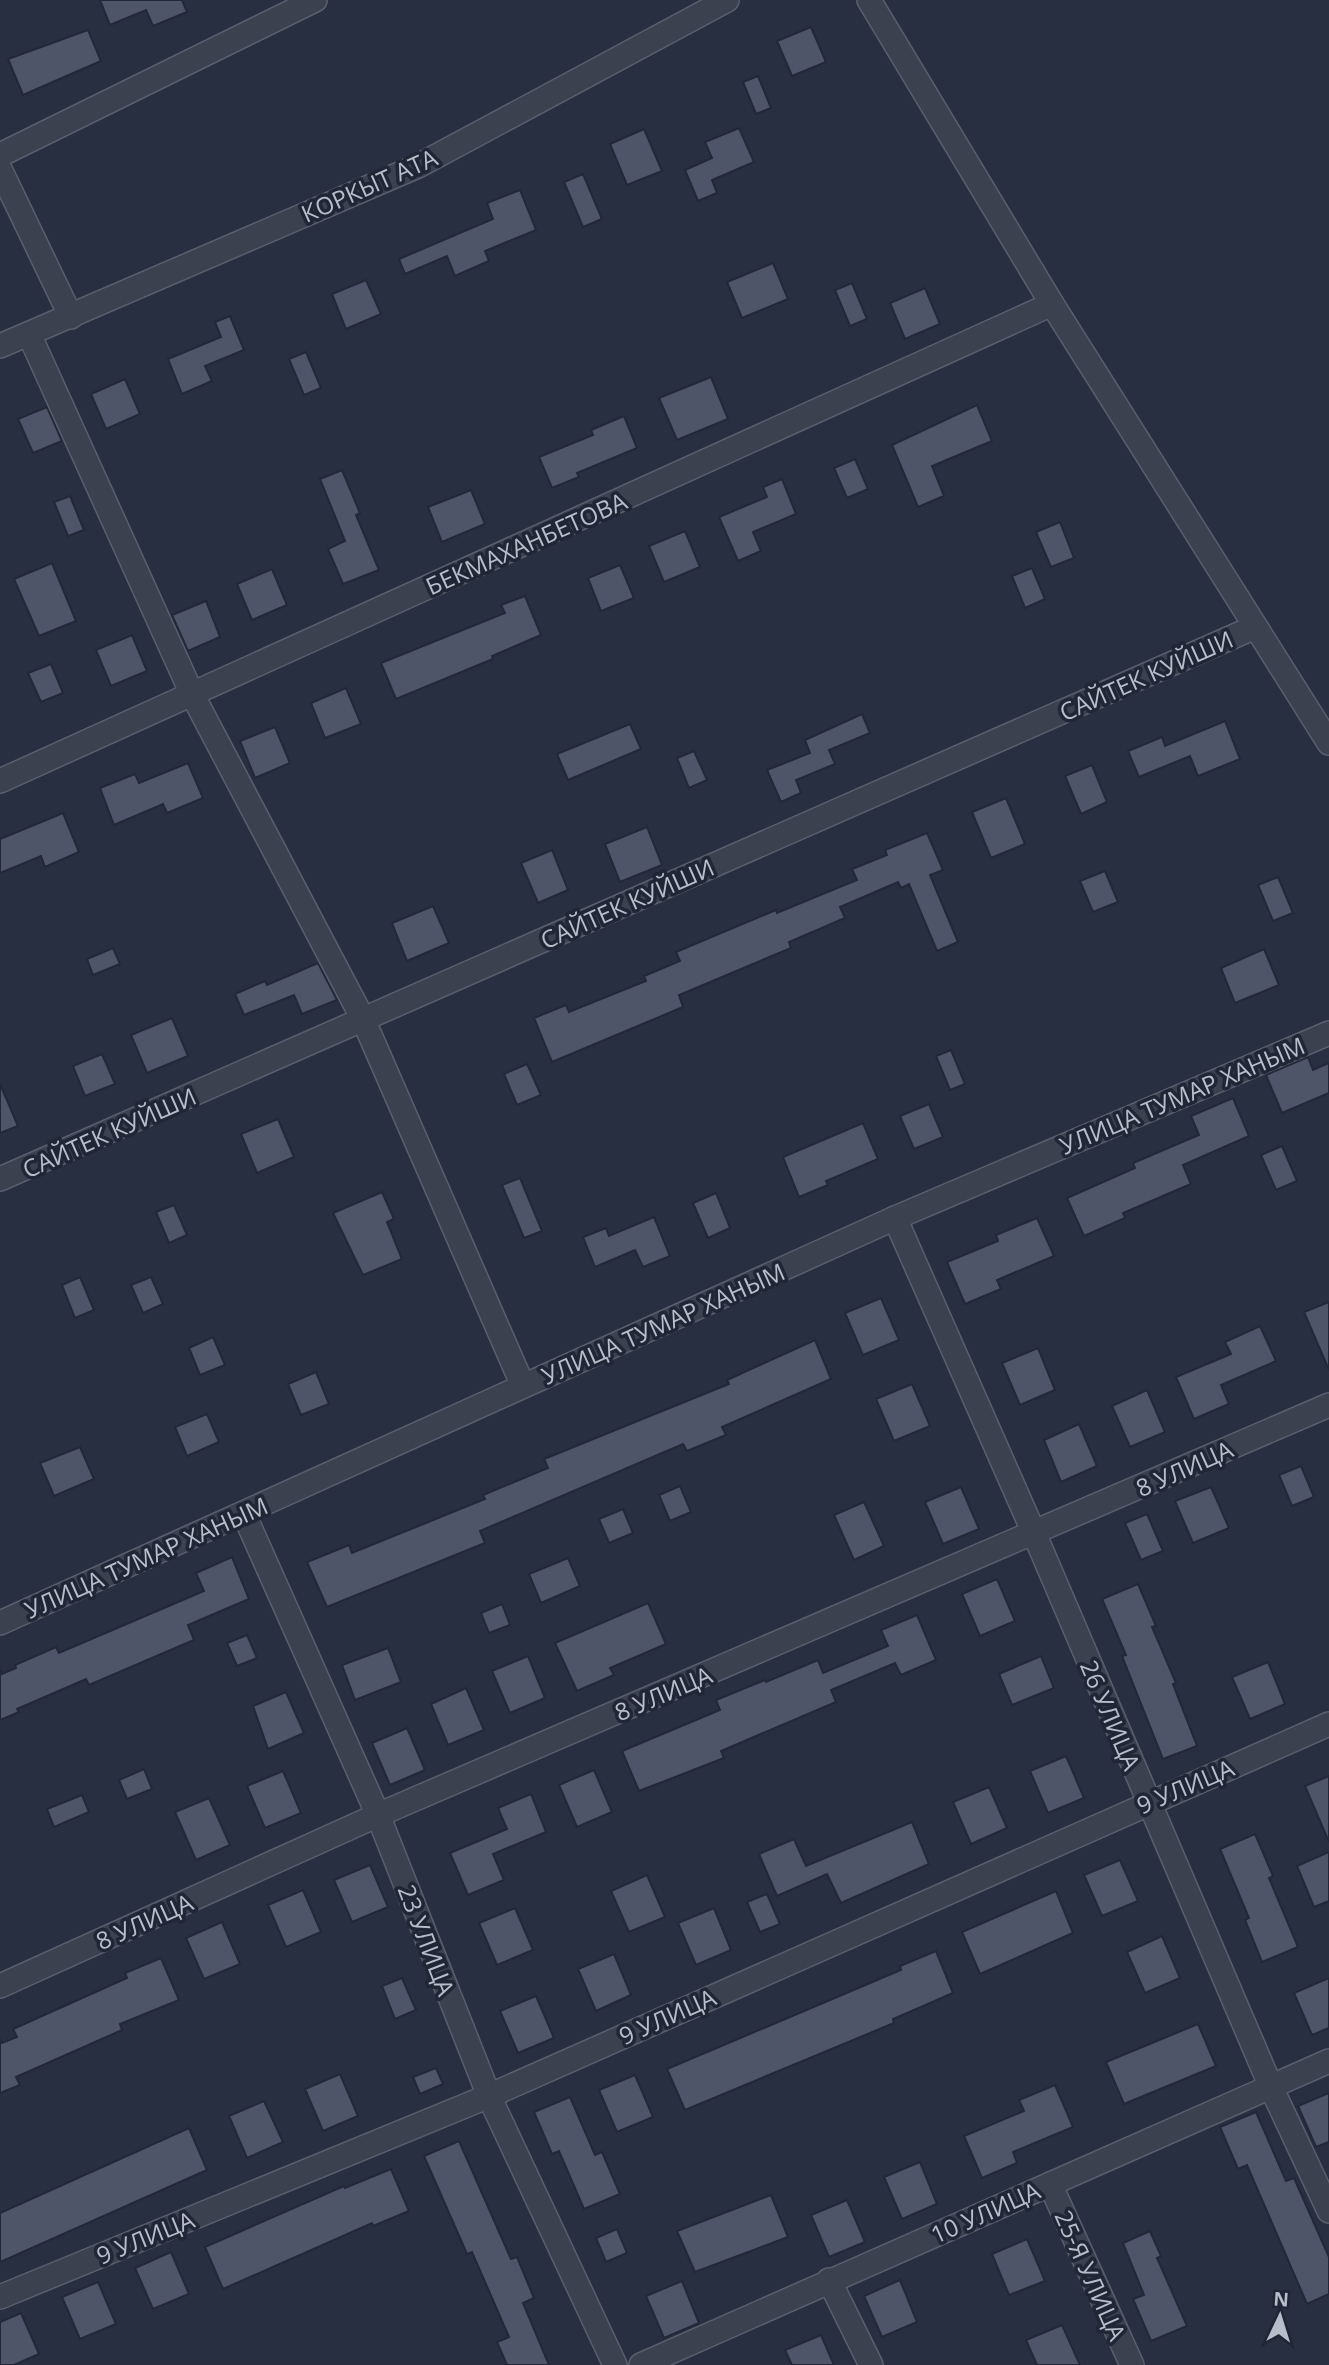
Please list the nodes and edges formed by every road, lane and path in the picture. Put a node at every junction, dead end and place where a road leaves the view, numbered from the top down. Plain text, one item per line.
1 (315, 0) edge
2 (727, 0) edge
3 (869, 0) edge
4 (0, 155) edge
5 (0, 169) edge
6 (1052, 304) junction
7 (71, 317) junction
8 (29, 334) junction
9 (0, 346) edge
10 (1255, 627) junction
11 (192, 694) junction
12 (1329, 743) edge
13 (0, 781) edge
14 (363, 1019) junction
15 (1329, 1033) edge
16 (0, 1179) edge
17 (895, 1218) junction
18 (523, 1387) junction
19 (1329, 1405) edge
20 (244, 1514) junction
21 (1034, 1533) junction
22 (0, 1623) edge
23 (1329, 1724) edge
24 (1147, 1802) junction
25 (378, 1815) junction
26 (0, 1986) edge
27 (1329, 2061) edge
28 (1271, 2087) junction
29 (489, 2096) junction
30 (1050, 2184) junction
31 (1329, 2211) edge
32 (829, 2280) junction
33 (0, 2297) edge
34 (615, 2365) edge
35 (641, 2365) edge
36 (872, 2365) edge
37 (1132, 2365) edge

1 - 4 street
2 - 7 street, КОРКЫТ АТА
3 - 6 street
5 - 7 street
6 - 10 street
6 - 11 street, БЕКМАХАНБЕТОВА
7 - 8 street, КОРКЫТ АТА
8 - 9 street, КОРКЫТ АТА
8 - 11 street
10 - 12 street
10 - 14 street, САЙТЕК КУЙШИ
11 - 13 street, БЕКМАХАНБЕТОВА
11 - 14 street
14 - 16 street, САЙТЕК КУЙШИ
14 - 18 street
15 - 17 street, УЛИЦА ТУМАР ХАНЫМ
17 - 18 street, УЛИЦА ТУМАР ХАНЫМ
17 - 21 street, 26 УЛИЦА
18 - 20 street, УЛИЦА ТУМАР ХАНЫМ
19 - 21 street, 8 УЛИЦА
20 - 22 street, УЛИЦА ТУМАР ХАНЫМ
20 - 25 street, 23 УЛИЦА
21 - 24 street, 26 УЛИЦА
21 - 25 street, 8 УЛИЦА
23 - 24 street, 9 УЛИЦА
24 - 28 street, 26 УЛИЦА
24 - 29 street, 9 УЛИЦА
25 - 26 street, 8 УЛИЦА
25 - 29 street, 23 УЛИЦА
27 - 28 street, 10 УЛИЦА
28 - 30 street, 10 УЛИЦА
28 - 31 street, 26 УЛИЦА
29 - 33 street, 9 УЛИЦА
29 - 34 street, 23 УЛИЦА
30 - 32 street, 10 УЛИЦА
30 - 37 street, 25-Я УЛИЦА
32 - 35 street, 10 УЛИЦА
32 - 36 street

